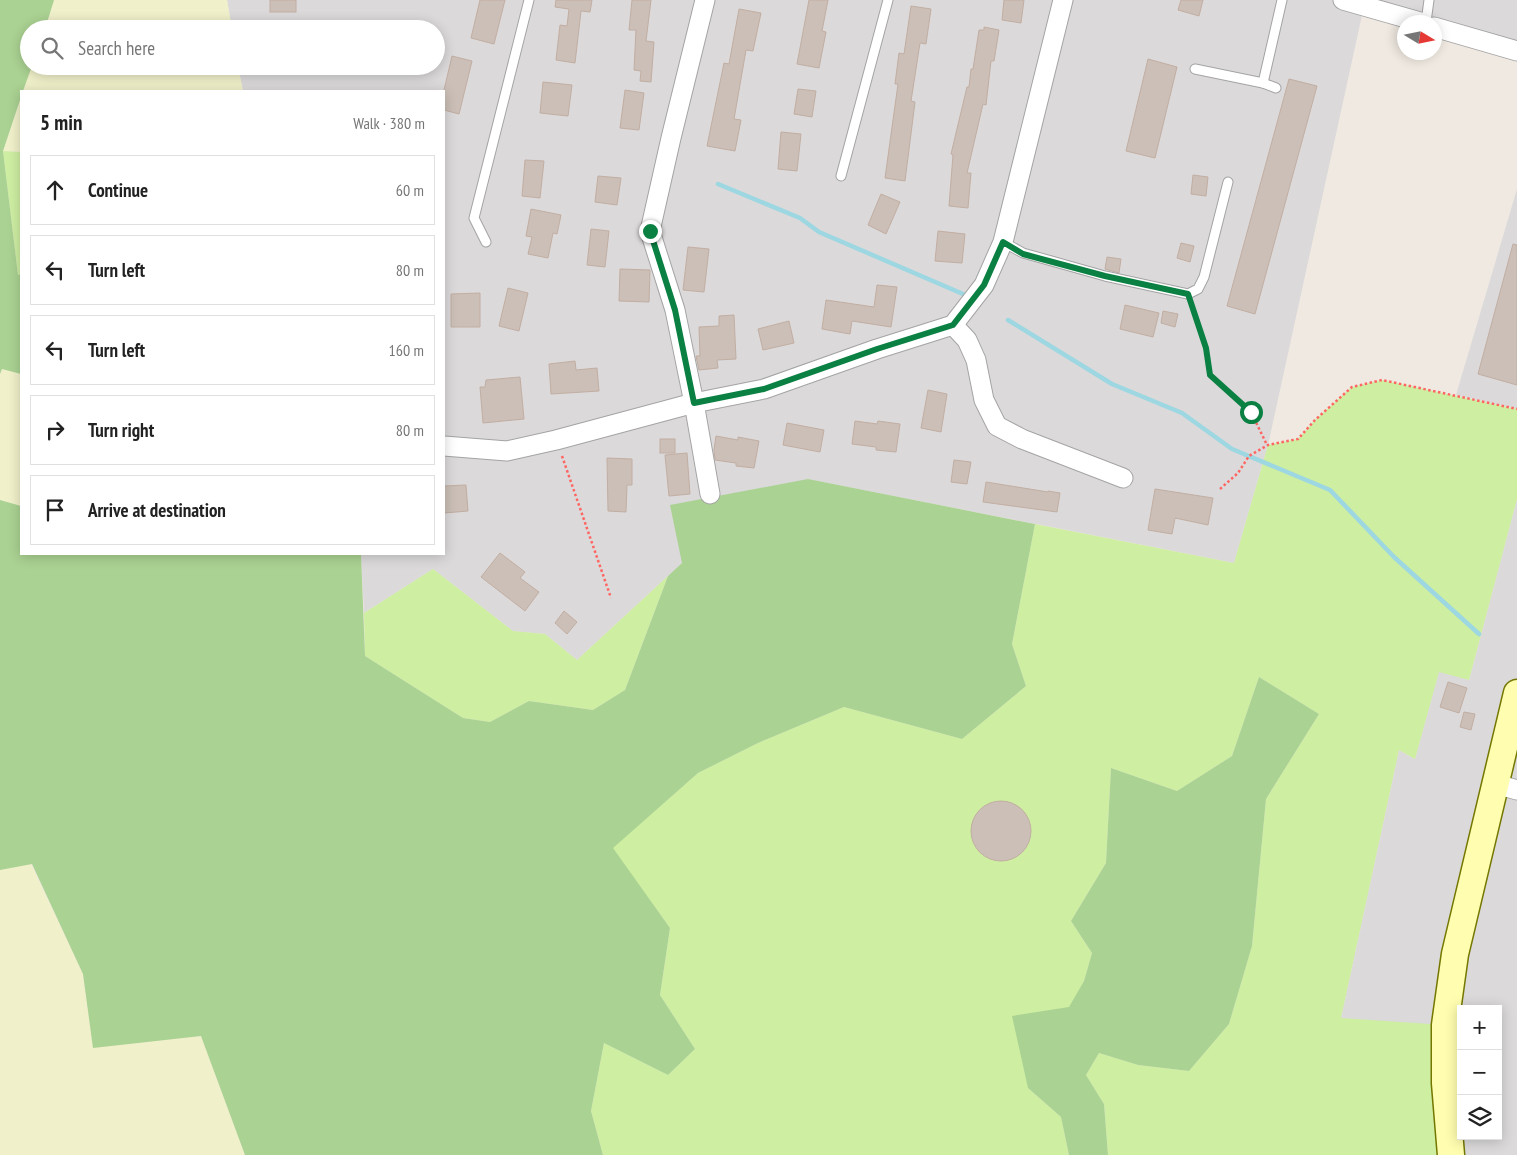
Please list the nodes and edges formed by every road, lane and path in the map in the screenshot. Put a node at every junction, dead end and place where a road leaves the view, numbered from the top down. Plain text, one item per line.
1 (529, 0) edge
2 (705, 0) edge
3 (888, 0) edge
4 (1064, 0) edge
5 (1282, 0) edge
6 (1343, 0) edge
7 (1429, 0) edge
8 (1397, 15) edge
9 (1427, 15) edge
10 (1442, 29) edge
11 (1517, 51) edge
12 (1195, 70) dead end
13 (1263, 83) junction
14 (1276, 88) dead end
15 (841, 176) dead end
16 (1228, 182) dead end
17 (486, 242) dead end
18 (1003, 242) junction
19 (1188, 294) junction
20 (953, 325) junction
21 (694, 403) junction
22 (1517, 409) edge
23 (556, 440) junction
24 (1268, 445) junction
25 (445, 446) edge
26 (1122, 478) dead end
27 (1220, 489) dead end
28 (710, 494) dead end
29 (611, 598) dead end
30 (1517, 693) edge
31 (1506, 787) edge
32 (1451, 1155) edge

1 - 17 lane
2 - 21 street
3 - 15 lane
4 - 18 street
5 - 13 lane
6 - 8 street
7 - 9 lane
10 - 11 street
12 - 13 lane
13 - 14 lane
16 - 19 lane
18 - 19 lane
18 - 20 street
19 - 24 path
20 - 21 street
20 - 26 street
21 - 23 street
21 - 28 street
22 - 24 path
23 - 25 street
23 - 29 path
24 - 27 path
30 - 31 street
31 - 32 street

